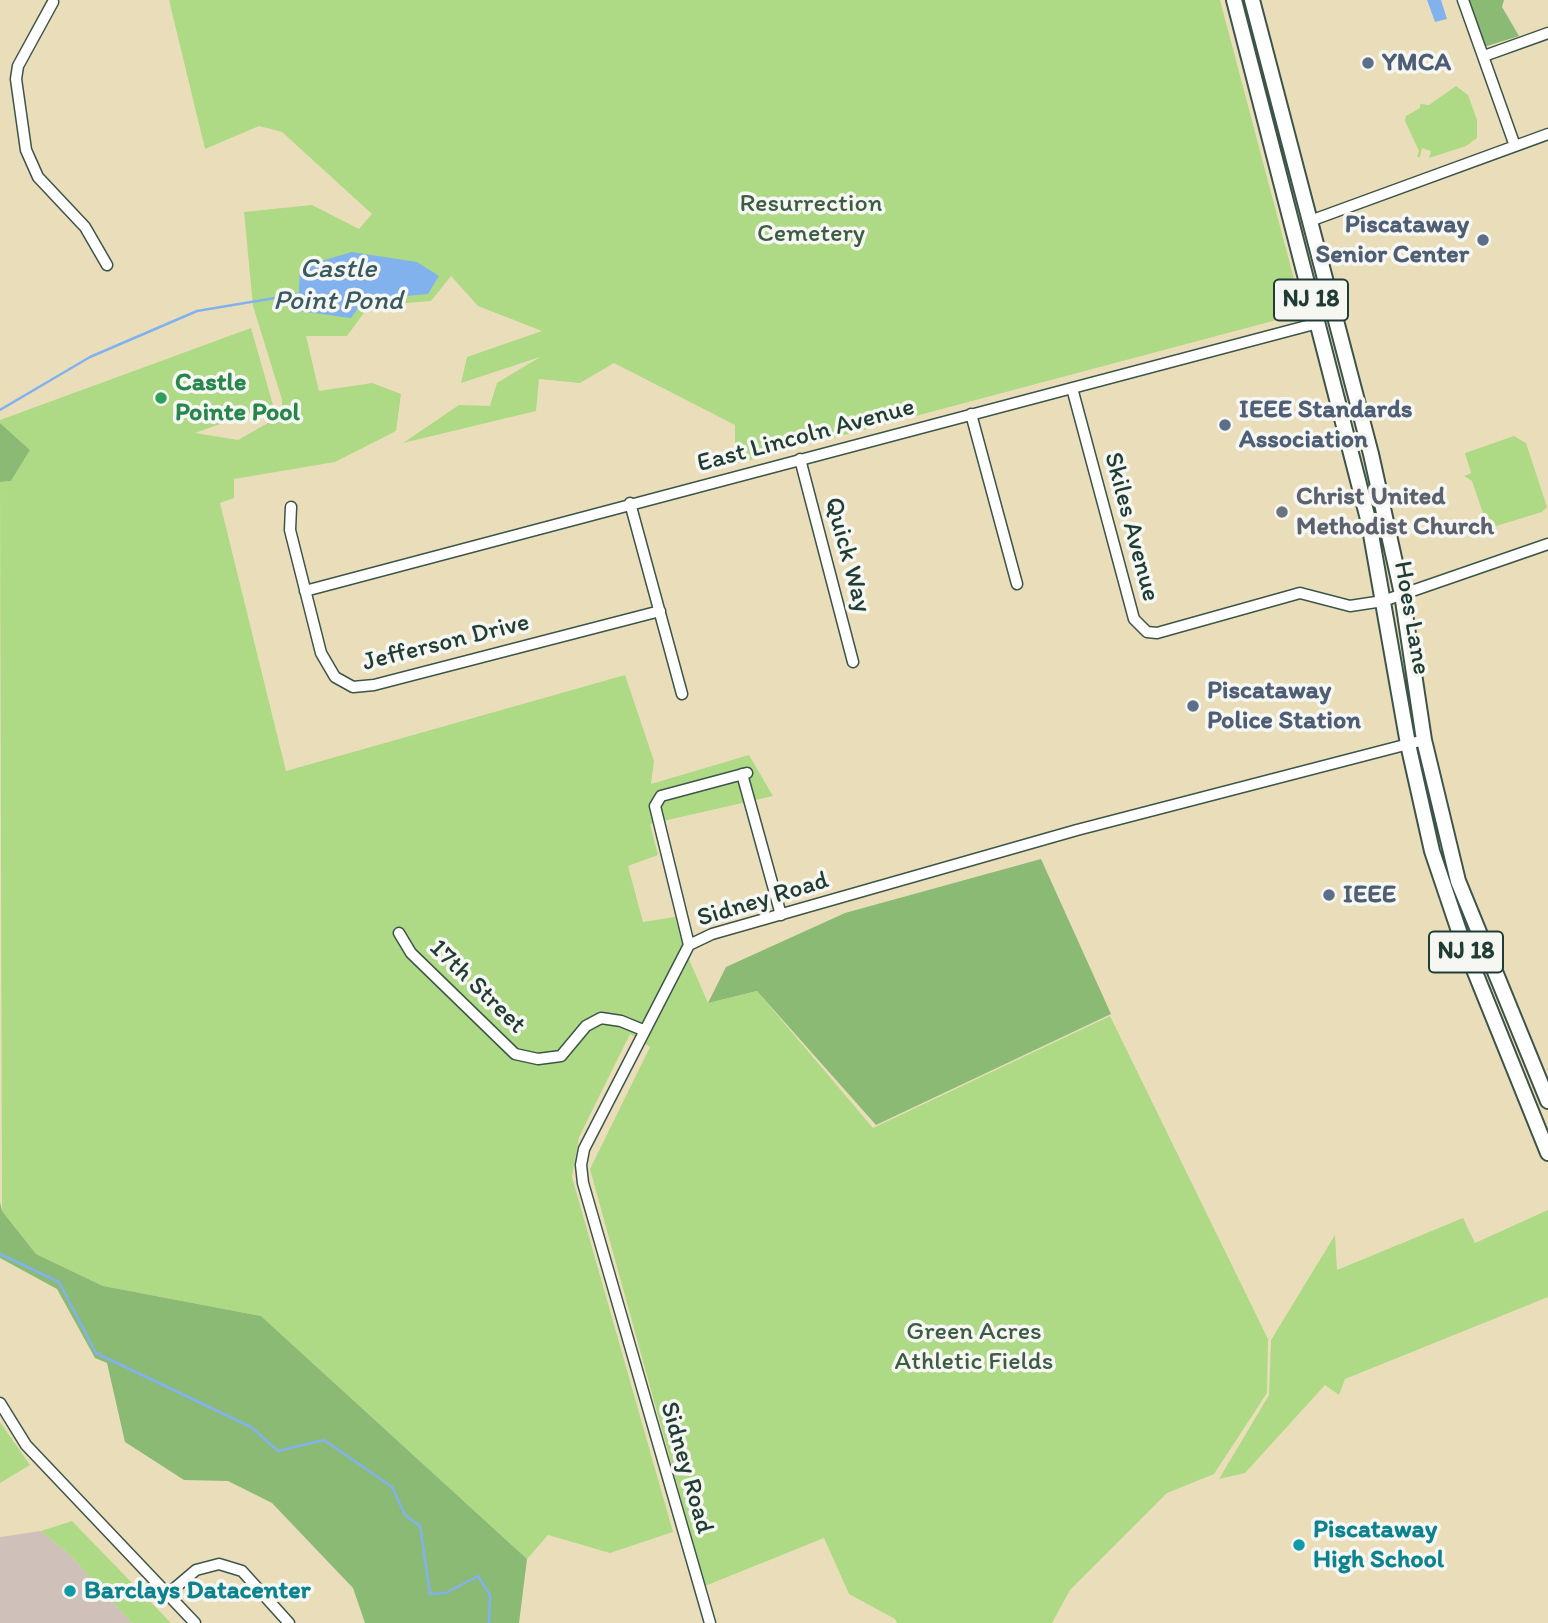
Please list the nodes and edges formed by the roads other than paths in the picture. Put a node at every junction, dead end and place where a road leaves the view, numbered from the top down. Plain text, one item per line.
1 (1234, 0) edge
2 (1252, 0) edge
3 (1463, 0) edge
4 (54, 1) edge
5 (1548, 33) edge
6 (1484, 56) junction
7 (1548, 134) edge
8 (1515, 146) junction
9 (1310, 221) junction
10 (107, 265) dead end
11 (1318, 323) junction
12 (1072, 388) junction
13 (971, 414) junction
14 (800, 459) junction
15 (630, 503) junction
16 (291, 507) dead end
17 (1548, 544) edge
18 (1017, 584) dead end
19 (305, 591) junction
20 (1402, 594) junction
21 (1383, 601) junction
22 (660, 611) junction
23 (853, 663) dead end
24 (682, 694) dead end
25 (1424, 740) junction
26 (1408, 744) junction
27 (781, 915) junction
28 (399, 933) dead end
29 (689, 945) junction
30 (643, 1030) junction
31 (1548, 1101) edge
32 (1548, 1153) edge
33 (0, 1403) edge
34 (169, 1594) junction
35 (195, 1623) edge
36 (289, 1623) edge
37 (710, 1623) edge

1 - 11 highway, Hoes Lane / NJ 18
2 - 9 highway, Hoes Lane / NJ 18
3 - 6 street
4 - 10 street
5 - 6 street
6 - 8 street
7 - 8 street
8 - 9 street
9 - 20 highway, Hoes Lane / NJ 18
11 - 12 street, East Lincoln Avenue
11 - 21 highway, Hoes Lane / NJ 18
12 - 13 street, East Lincoln Avenue
12 - 21 street, Skiles Avenue
13 - 14 street, East Lincoln Avenue
13 - 18 street
14 - 15 street, East Lincoln Avenue
14 - 23 street, Quick Way
15 - 19 street, East Lincoln Avenue
15 - 22 street
16 - 19 street, Jefferson Drive
17 - 20 street, Skiles Avenue
19 - 22 street, Jefferson Drive
20 - 21 street, Skiles Avenue
20 - 25 highway, Hoes Lane / NJ 18
21 - 26 highway, Hoes Lane / NJ 18
22 - 24 street
25 - 26 street, Sidney Road
25 - 31 highway, Hoes Lane / NJ 18
26 - 27 street, Sidney Road
26 - 32 highway, Hoes Lane / NJ 18
27 - 29 street, Sidney Road
27 - 29 street
28 - 30 street, 17th Street
29 - 30 street, Sidney Road
30 - 37 street, Sidney Road
33 - 34 street
34 - 35 street
34 - 36 street

